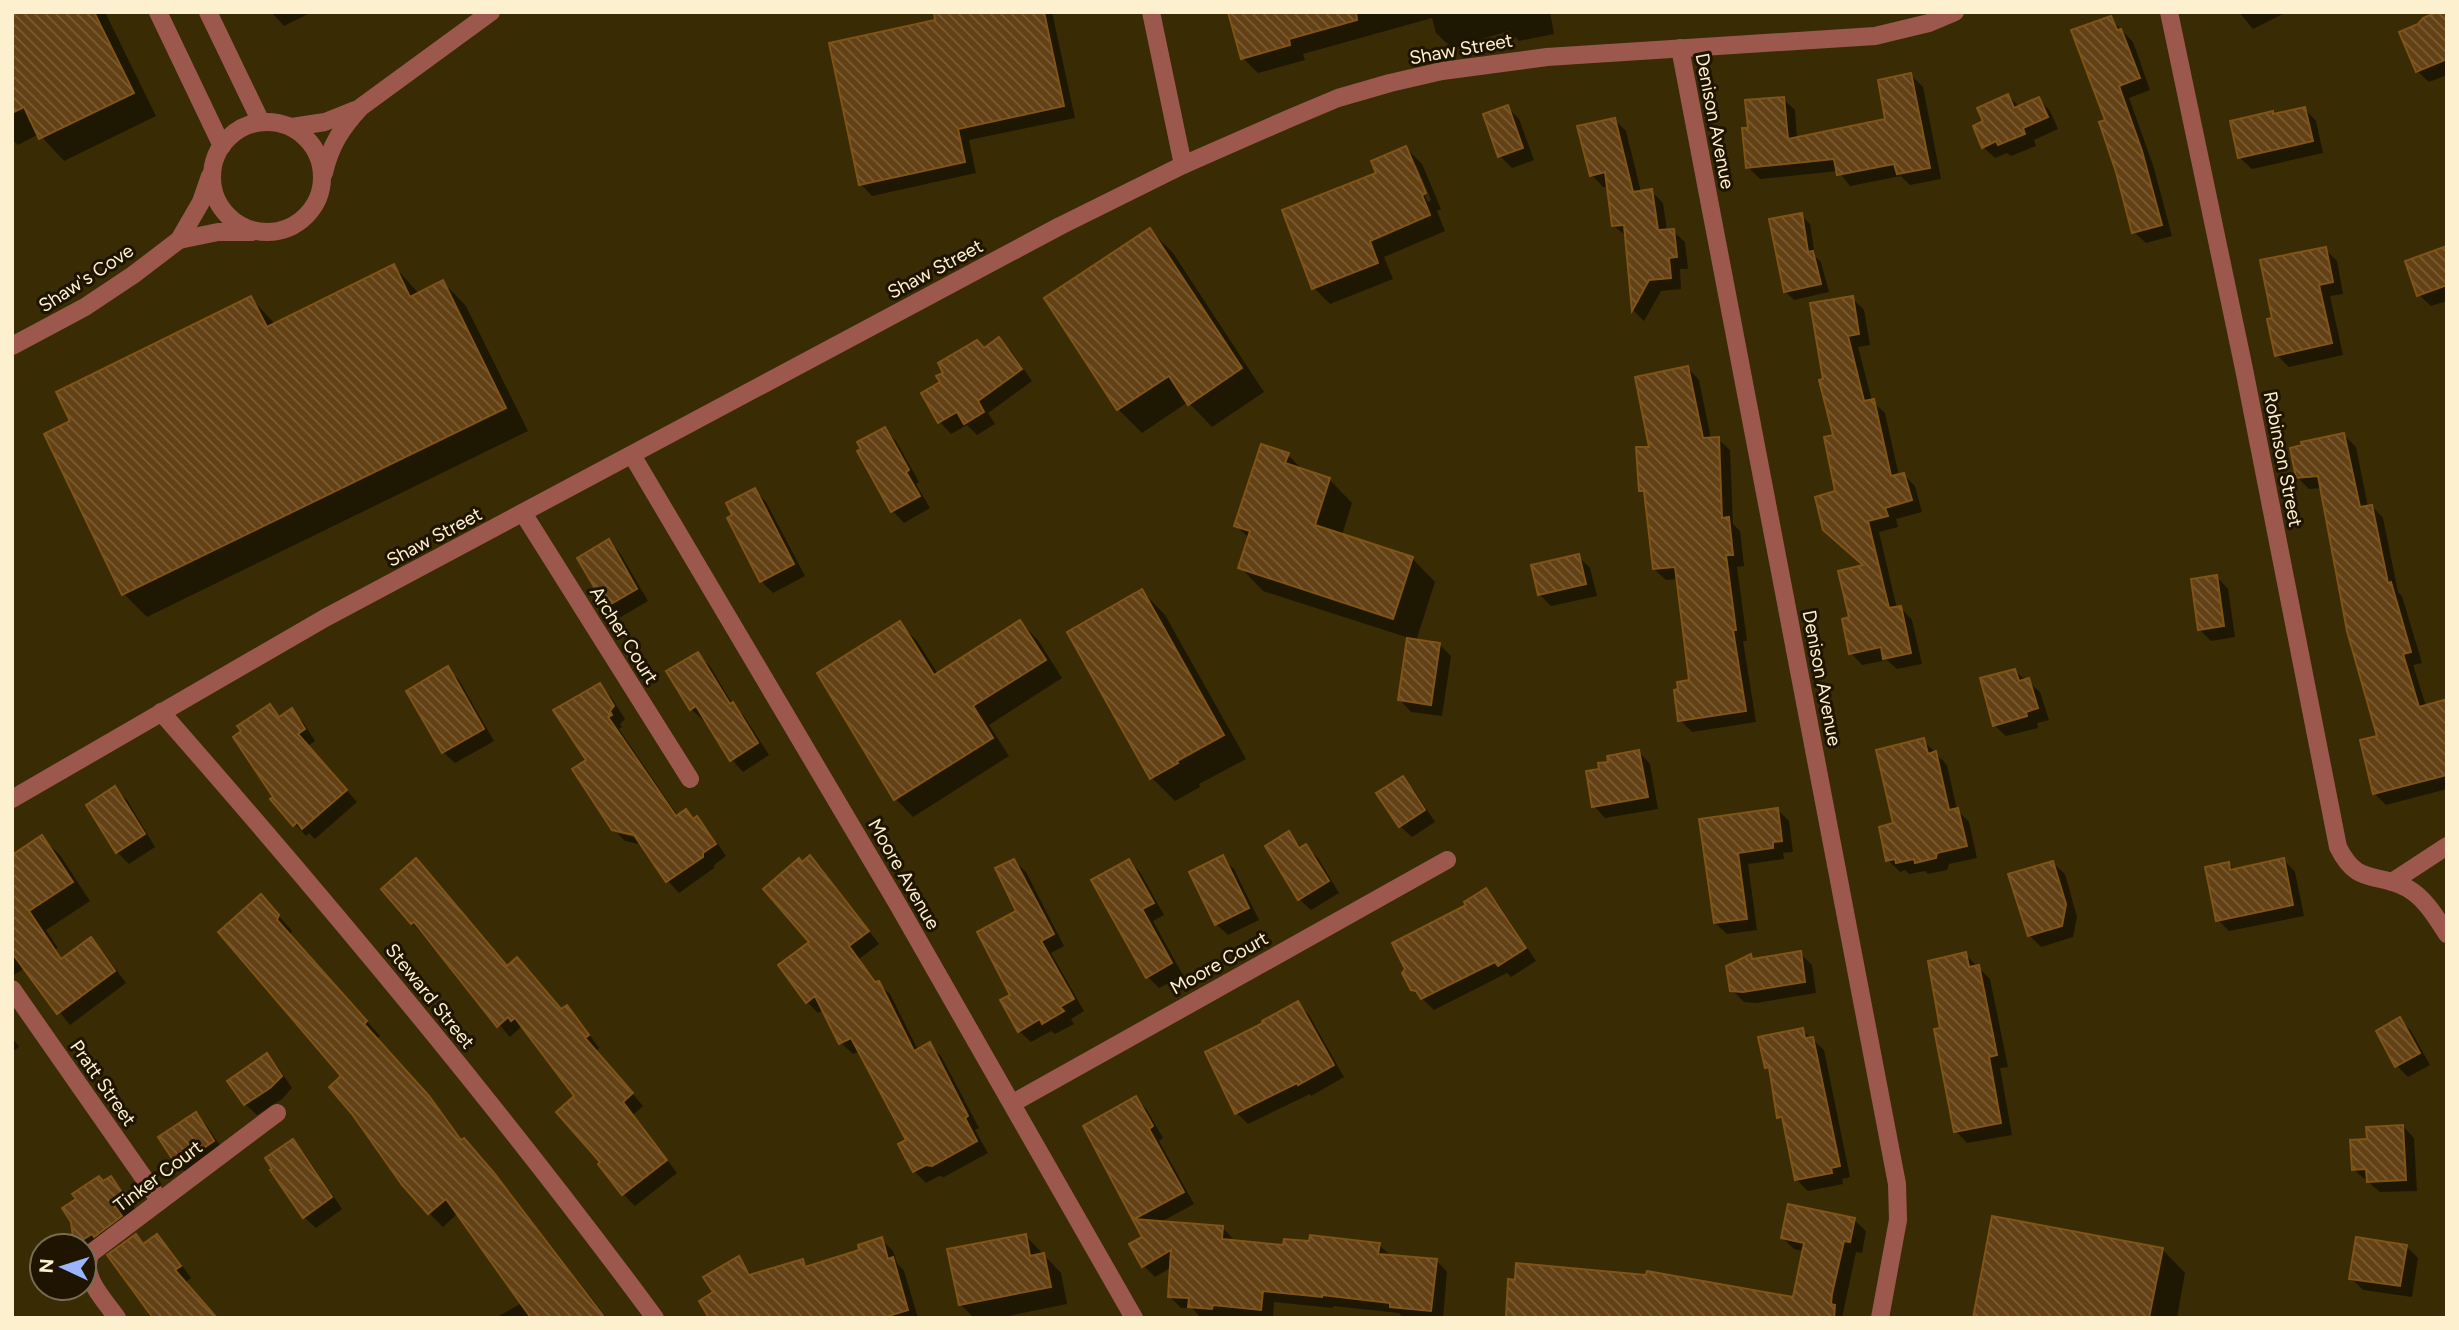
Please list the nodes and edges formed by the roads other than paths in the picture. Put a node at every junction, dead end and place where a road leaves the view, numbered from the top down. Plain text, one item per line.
1 (158, 12) edge
2 (208, 12) edge
3 (491, 12) edge
4 (1151, 12) edge
5 (1955, 12) edge
6 (2169, 12) edge
7 (1680, 47) junction
8 (361, 107) junction
9 (261, 122) junction
10 (292, 127) junction
11 (218, 153) junction
12 (1183, 166) junction
13 (323, 179) junction
14 (258, 232) junction
15 (179, 240) junction
16 (12, 346) edge
17 (632, 455) junction
18 (523, 513) junction
19 (161, 712) junction
20 (690, 779) dead end
21 (12, 799) edge
22 (2447, 846) edge
23 (1447, 860) dead end
24 (2392, 883) junction
25 (2447, 934) edge
26 (12, 989) edge
27 (1013, 1103) junction
28 (277, 1113) dead end
29 (160, 1201) junction
30 (117, 1318) edge
31 (654, 1318) edge
32 (1134, 1318) edge
33 (1880, 1318) edge

1 - 11 street
2 - 9 street
3 - 8 street
4 - 12 street
5 - 7 street, Shaw Street
6 - 24 street, Robinson Street
7 - 12 street, Shaw Street
7 - 33 street, Denison Avenue
8 - 10 street
8 - 13 street
9 - 10 street
9 - 11 street
10 - 13 street
11 - 14 street
11 - 15 street, Shaw's Cove
12 - 17 street, Shaw Street
13 - 14 street
14 - 15 street, Shaw's Cove
15 - 16 street, Shaw's Cove
17 - 18 street, Shaw Street
17 - 27 street, Moore Avenue
18 - 19 street, Shaw Street
18 - 20 street, Archer Court
19 - 21 street, Shaw Street
19 - 31 street, Steward Street
22 - 24 street
23 - 27 street, Moore Court
24 - 25 street, Robinson Street
26 - 29 street, Pratt Street
27 - 32 street, Moore Avenue
28 - 29 street, Tinker Court
29 - 30 street, Tinker Court

